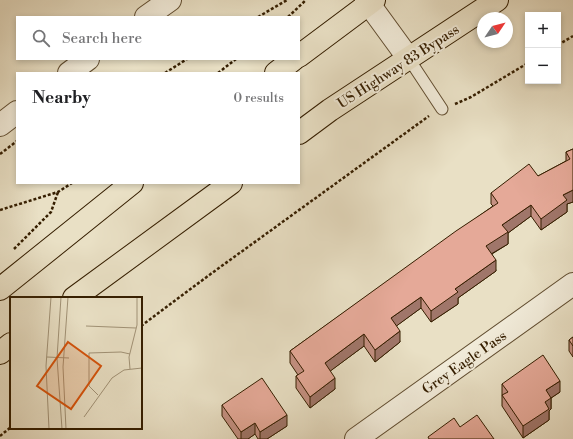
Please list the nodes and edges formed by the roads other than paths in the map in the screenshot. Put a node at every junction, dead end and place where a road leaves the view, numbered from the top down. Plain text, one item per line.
1 (170, 0) edge
2 (497, 0) edge
3 (369, 1) edge
4 (147, 16) edge
5 (300, 55) edge
6 (409, 59) junction
7 (87, 60) edge
8 (293, 60) edge
9 (70, 72) edge
10 (277, 72) edge
11 (442, 109) road end
12 (16, 113) edge
13 (0, 125) edge
14 (300, 132) edge
15 (131, 184) edge
16 (230, 184) edge
17 (573, 284) edge
18 (0, 289) edge
19 (75, 297) edge
20 (10, 345) edge
21 (0, 353) edge
22 (356, 439) edge

1 - 4 street
2 - 6 highway, US Highway 83 Bypass
3 - 5 highway
3 - 6 street
6 - 11 lane
6 - 14 highway, US Highway 83 Bypass
7 - 9 street
8 - 10 highway
12 - 13 street
15 - 18 highway
16 - 19 highway
17 - 22 street, Grey Eagle Pass
20 - 21 highway

